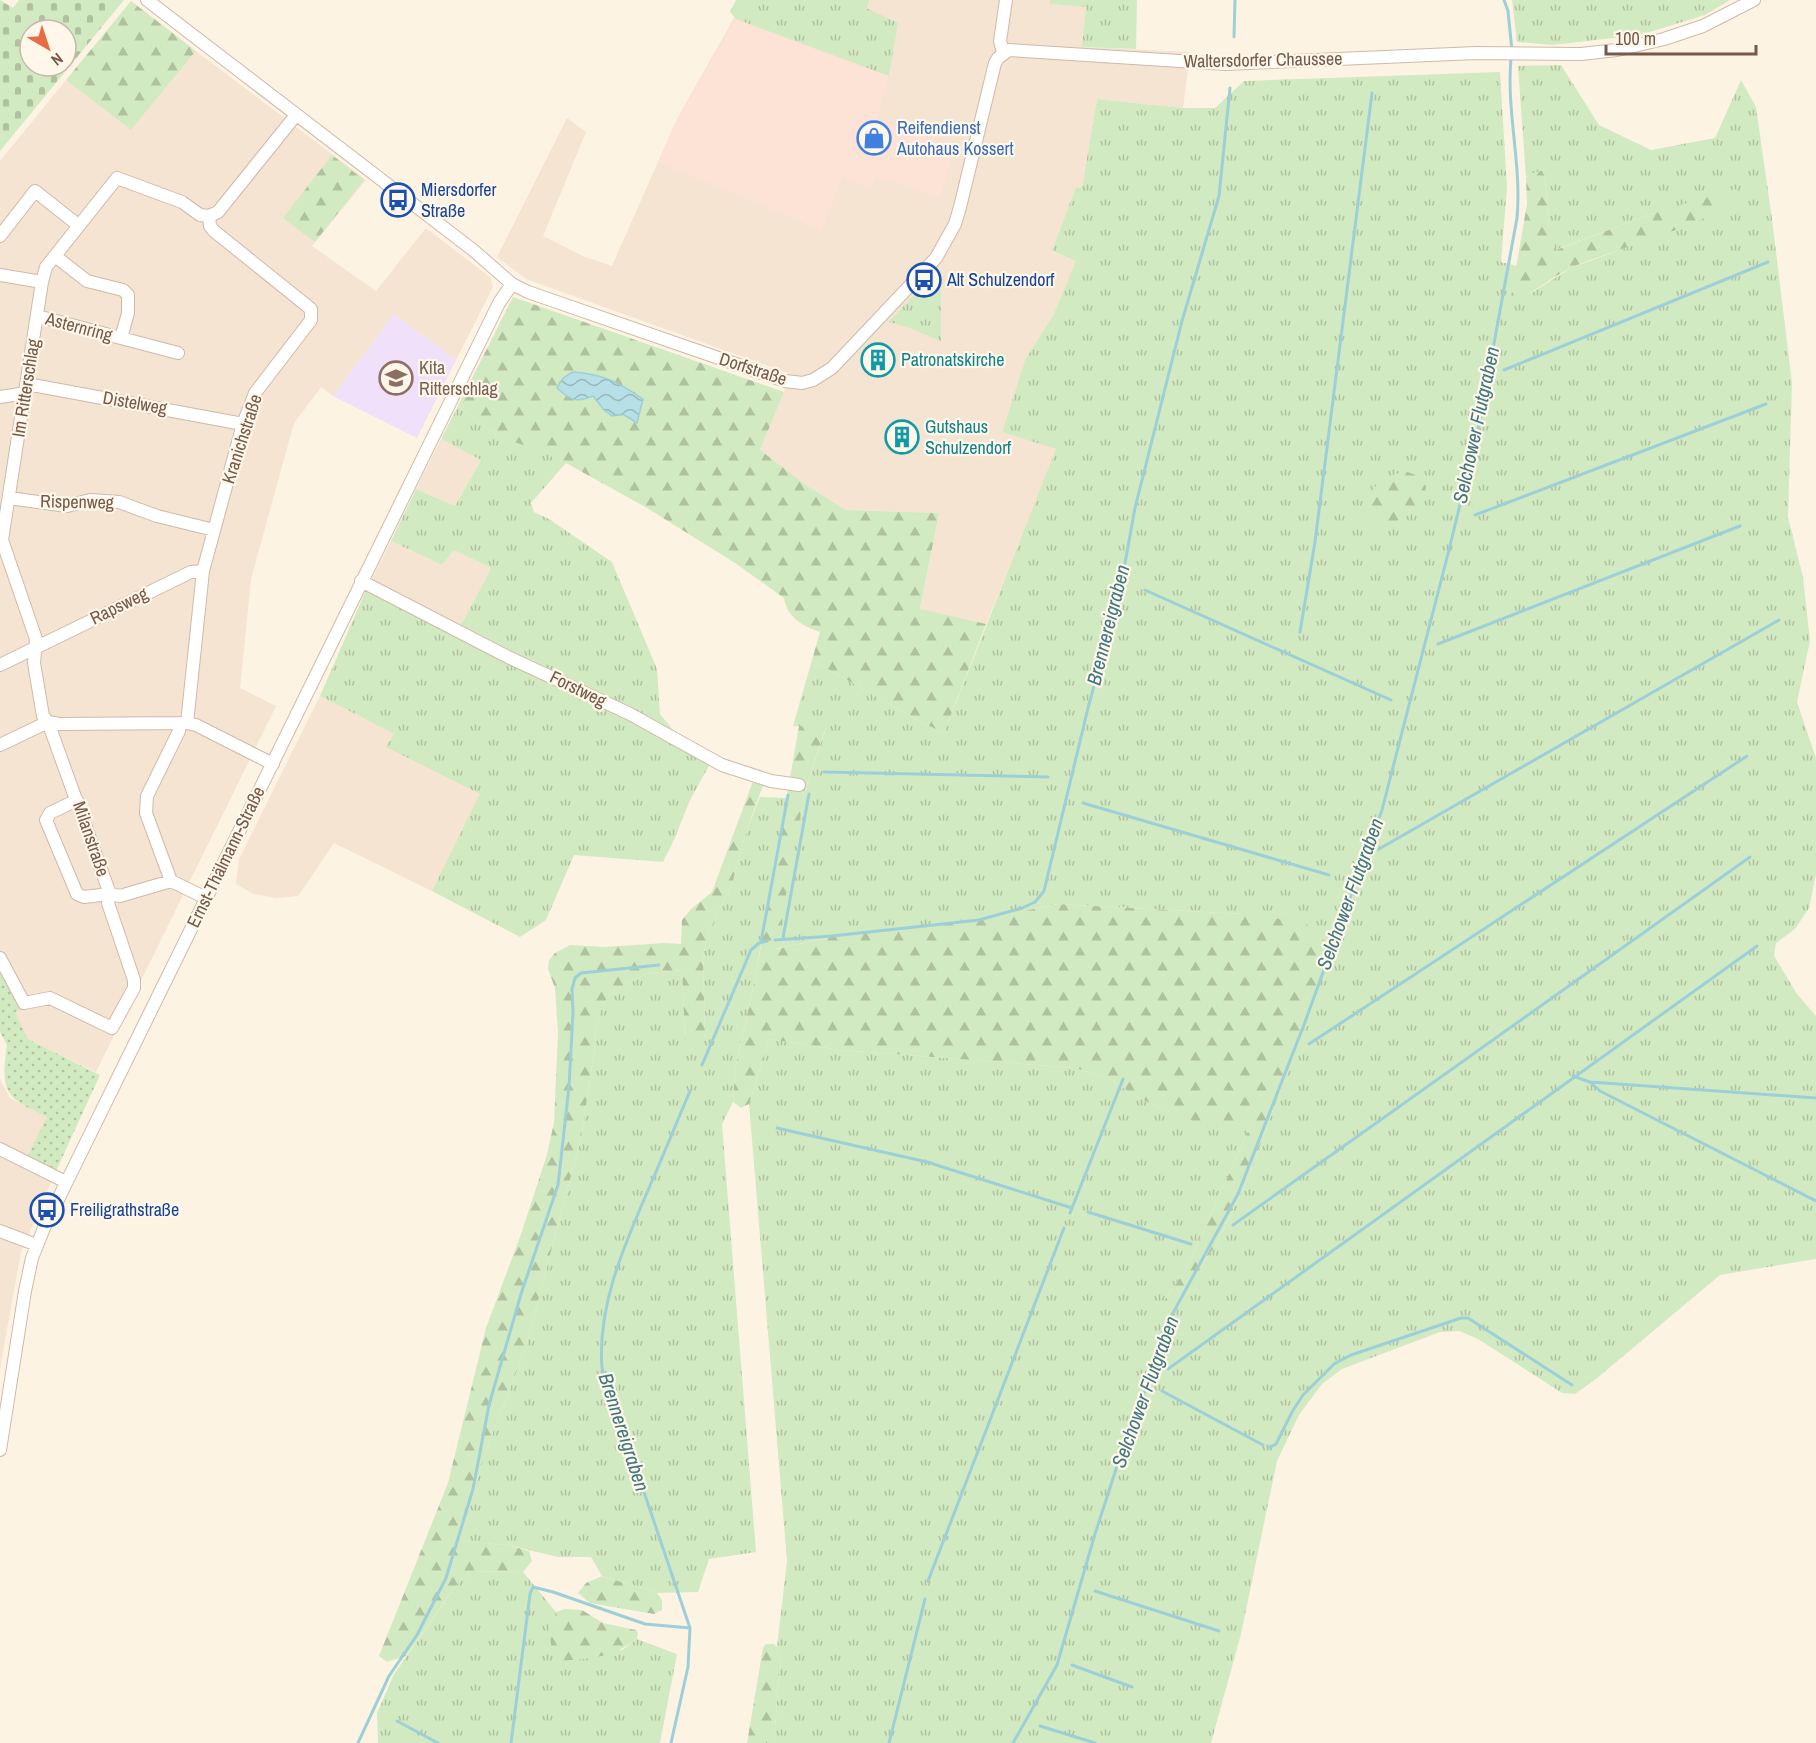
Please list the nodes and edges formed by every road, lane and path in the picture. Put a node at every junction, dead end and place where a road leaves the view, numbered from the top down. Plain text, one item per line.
1 (147, 0) edge
2 (1006, 0) edge
3 (1754, 0) edge
4 (1003, 53) junction
5 (296, 115) junction
6 (209, 216) junction
7 (78, 225) junction
8 (0, 236) edge
9 (55, 256) junction
10 (0, 275) edge
11 (42, 282) junction
12 (512, 284) junction
13 (37, 316) junction
14 (121, 338) junction
15 (178, 353) dead end
16 (26, 388) junction
17 (0, 397) edge
18 (243, 424) junction
19 (9, 498) junction
20 (214, 530) junction
21 (202, 571) junction
22 (361, 582) junction
23 (37, 646) junction
24 (0, 665) edge
25 (48, 722) junction
26 (183, 723) junction
27 (0, 745) edge
28 (273, 764) junction
29 (799, 785) dead end
30 (77, 800) junction
31 (171, 881) junction
32 (110, 894) junction
33 (206, 898) junction
34 (0, 958) edge
35 (0, 1149) edge
36 (66, 1182) junction
37 (0, 1231) edge
38 (37, 1245) junction
39 (0, 1450) edge

1 - 5 street
2 - 4 street, Dorfstraße
3 - 4 street, Waltersdorfer Chaussee
4 - 12 street, Dorfstraße
5 - 6 street
5 - 12 street
6 - 7 street, Im Ritterschlag
6 - 18 street, Kranichstraße
7 - 8 street
7 - 9 street, Im Ritterschlag
9 - 11 street, Im Ritterschlag
9 - 14 street, Asternring
10 - 11 street
11 - 13 street, Im Ritterschlag
12 - 22 street, Ernst-Thälmann-Straße
13 - 14 street, Asternring
13 - 16 street, Im Ritterschlag
14 - 15 street, Asternring
16 - 17 street, Distelweg
16 - 18 street, Distelweg
16 - 19 street, Im Ritterschlag
18 - 20 street, Kranichstraße
19 - 20 street, Rispenweg
19 - 23 street, Im Ritterschlag
20 - 21 street, Kranichstraße
21 - 23 street, Rapsweg
21 - 26 street, Kranichstraße
22 - 28 street, Ernst-Thälmann-Straße
22 - 29 street, Forstweg
23 - 24 street, Rapsweg
23 - 25 street, Im Ritterschlag
25 - 26 street
25 - 27 street
25 - 30 street, Milanstraße
26 - 28 street
26 - 31 street, Kranichstraße
28 - 33 street, Ernst-Thälmann-Straße
30 - 32 street, Milanstraße
30 - 32 street
31 - 32 street, Milanstraße
31 - 33 street
32 - 34 street
33 - 36 street, Ernst-Thälmann-Straße
35 - 36 street
36 - 38 street, Ernst-Thälmann-Straße
37 - 38 street
38 - 39 street, Ernst-Thälmann-Straße

